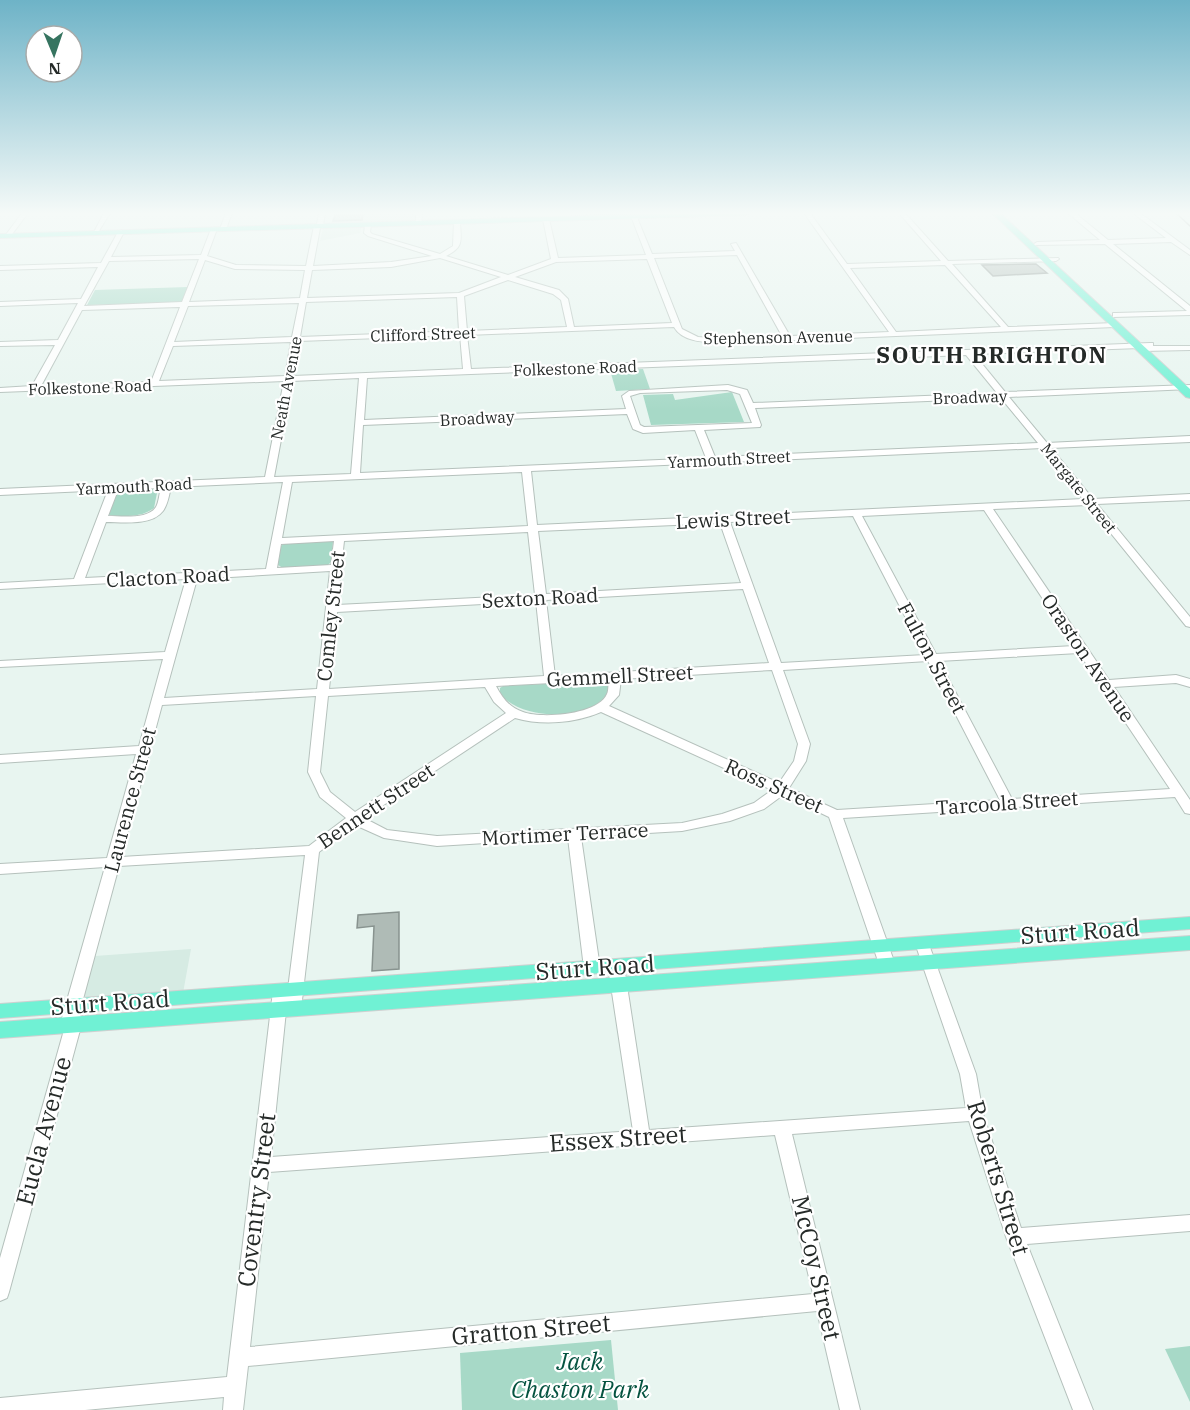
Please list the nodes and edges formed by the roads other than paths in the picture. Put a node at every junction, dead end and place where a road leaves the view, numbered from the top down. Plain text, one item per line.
1 (95, 279) edge
2 (195, 279) edge
3 (307, 279) edge
4 (505, 279) edge
5 (515, 279) edge
6 (659, 279) edge
7 (754, 279) edge
8 (854, 279) edge
9 (962, 279) edge
10 (1071, 279) edge
11 (1151, 279) edge
12 (460, 295) junction
13 (303, 301) junction
14 (0, 304) edge
15 (81, 305) junction
16 (185, 305) junction
17 (1190, 311) edge
18 (1116, 320) junction
19 (677, 325) junction
20 (571, 329) junction
21 (1007, 330) junction
22 (465, 333) junction
23 (894, 334) junction
24 (787, 338) junction
25 (296, 339) junction
26 (61, 342) junction
27 (0, 344) edge
28 (170, 344) junction
29 (830, 347) junction
30 (1146, 347) junction
31 (1190, 348) edge
32 (968, 352) junction
33 (468, 372) junction
34 (363, 376) junction
35 (288, 379) junction
36 (154, 384) junction
37 (1188, 388) edge
38 (35, 389) junction
39 (0, 390) edge
40 (1004, 396) junction
41 (750, 406) junction
42 (630, 411) junction
43 (359, 423) junction
44 (699, 429) junction
45 (1190, 439) edge
46 (1044, 445) junction
47 (711, 460) junction
48 (526, 468) junction
49 (355, 476) junction
50 (288, 479) junction
51 (269, 480) junction
52 (166, 485) junction
53 (114, 487) junction
54 (0, 492) edge
55 (1190, 497) edge
56 (1090, 502) junction
57 (987, 507) junction
58 (856, 513) junction
59 (101, 519) junction
60 (724, 520) junction
61 (533, 529) junction
62 (339, 538) junction
63 (277, 541) junction
64 (336, 568) junction
65 (271, 572) junction
66 (192, 576) junction
67 (78, 582) junction
68 (0, 586) edge
69 (748, 586) junction
70 (541, 598) junction
71 (332, 609) junction
72 (1190, 624) edge
73 (1082, 649) junction
74 (170, 655) junction
75 (931, 658) junction
76 (0, 664) edge
77 (777, 667) junction
78 (615, 676) junction
79 (550, 680) junction
80 (489, 683) junction
81 (1190, 683) edge
82 (1106, 684) junction
83 (323, 693) junction
84 (157, 702) junction
85 (601, 707) junction
86 (513, 714) junction
87 (144, 750) junction
88 (0, 759) edge
89 (781, 790) junction
90 (1179, 793) junction
91 (1008, 804) junction
92 (1190, 810) edge
93 (835, 814) junction
94 (355, 819) junction
95 (574, 833) junction
96 (312, 850) junction
97 (113, 862) junction
98 (0, 869) edge
99 (1190, 923) edge
100 (921, 943) junction
101 (1190, 943) edge
102 (885, 955) junction
103 (929, 961) junction
104 (592, 968) junction
105 (618, 975) junction
106 (287, 1000) junction
107 (0, 1011) edge
108 (73, 1015) junction
109 (0, 1030) edge
110 (975, 1114) junction
111 (782, 1127) junction
112 (642, 1137) junction
113 (261, 1165) junction
114 (1190, 1223) edge
115 (1015, 1237) junction
116 (0, 1292) edge
117 (823, 1302) junction
118 (239, 1357) junction
119 (236, 1386) junction
120 (0, 1408) edge
121 (233, 1410) edge
122 (850, 1410) edge
123 (1083, 1410) edge

1 - 15 street
2 - 16 street
3 - 13 street, Neath Avenue
4 - 12 street
5 - 20 street
6 - 19 street
7 - 24 street
8 - 23 street
9 - 21 street
10 - 18 main road
11 - 17 street
12 - 13 street
12 - 22 street
13 - 16 street
13 - 25 street, Neath Avenue
14 - 15 street
15 - 16 street
15 - 26 street
16 - 28 street
17 - 18 street, Stephenson Avenue
18 - 21 street, Stephenson Avenue
18 - 30 main road
19 - 20 street, Clifford Street
19 - 24 street, Stephenson Avenue
20 - 22 street, Clifford Street
21 - 23 street, Stephenson Avenue
22 - 25 street, Clifford Street
22 - 33 street
23 - 29 street, Stephenson Avenue
24 - 29 street, Stephenson Avenue
25 - 28 street, Clifford Street
25 - 35 street, Neath Avenue
26 - 27 street
26 - 38 street
28 - 36 street
29 - 32 street, Folkestone Road
29 - 33 street, Folkestone Road
30 - 31 street, Folkestone Road
30 - 32 street, Folkestone Road
30 - 37 main road
32 - 40 street, Margate Street
33 - 34 street, Folkestone Road
34 - 35 street, Folkestone Road
34 - 43 street
35 - 36 street, Folkestone Road
35 - 51 street, Neath Avenue
36 - 38 street, Folkestone Road
37 - 40 street, Broadway
38 - 39 street, Folkestone Road
40 - 41 street, Broadway
40 - 46 street, Margate Street
41 - 42 street
41 - 44 street
42 - 43 street, Broadway
42 - 44 street
43 - 49 street
44 - 47 street
45 - 46 street, Yarmouth Street
46 - 47 street, Yarmouth Street
46 - 56 street, Margate Street
47 - 48 street, Yarmouth Street
48 - 49 street, Yarmouth Street
48 - 61 street
49 - 50 street, Yarmouth Street
50 - 51 street, Yarmouth Street
50 - 63 street
51 - 52 street, Yarmouth Road
52 - 53 street, Yarmouth Road
52 - 59 street
53 - 54 street, Yarmouth Road
53 - 59 street
55 - 56 street, Lewis Street
56 - 57 street, Lewis Street
56 - 72 street, Margate Street
57 - 58 street, Lewis Street
57 - 73 street, Oraston Avenue
58 - 60 street, Lewis Street
58 - 75 street, Fulton Street
59 - 67 street
60 - 61 street, Lewis Street
60 - 69 street, Mortimer Terrace
61 - 62 street, Lewis Street
61 - 70 street
62 - 63 street, Lewis Street
62 - 64 street, Comley Street
63 - 65 street
64 - 65 street, Clacton Road
64 - 71 street, Comley Street
65 - 66 street, Clacton Road
66 - 67 street, Clacton Road
66 - 74 street, Laurence Street
67 - 68 street, Clacton Road
69 - 70 street, Sexton Road
69 - 77 street, Mortimer Terrace
70 - 71 street, Sexton Road
70 - 79 street
71 - 83 street, Comley Street
73 - 75 street, Gemmell Street
73 - 82 street, Oraston Avenue
74 - 76 street
74 - 84 street, Laurence Street
75 - 77 street, Gemmell Street
75 - 91 street, Fulton Street
77 - 78 street, Gemmell Street
77 - 89 street, Mortimer Terrace
78 - 79 street, Gemmell Street
78 - 85 street
79 - 80 street, Gemmell Street
80 - 83 street, Gemmell Street
80 - 86 street
81 - 82 street
82 - 90 street, Oraston Avenue
83 - 84 street, Gemmell Street
83 - 94 street, Mortimer Terrace
84 - 87 street, Laurence Street
85 - 86 street
85 - 89 street, Ross Street
86 - 94 street, Bennett Street
87 - 88 street
87 - 97 street, Laurence Street
89 - 93 street, Ross Street
89 - 95 street, Mortimer Terrace
90 - 91 street, Tarcoola Street
90 - 92 street, Oraston Avenue
91 - 93 street, Tarcoola Street
93 - 102 street, Ross Street
94 - 95 street, Mortimer Terrace
94 - 96 street, Bennett Street
95 - 104 street
96 - 97 street
96 - 106 street, Bennett Street
97 - 98 street
97 - 108 street, Laurence Street
99 - 100 main road, Sturt Road
100 - 102 main road, Sturt Road
100 - 103 street, Roberts Street
101 - 103 main road, Sturt Road
102 - 103 main road, Sturt Road
102 - 105 main road, Sturt Road
103 - 110 street, Roberts Street
104 - 105 main road, Sturt Road
104 - 106 main road, Sturt Road
105 - 106 main road, Sturt Road
105 - 112 street
106 - 108 main road, Sturt Road
106 - 113 street, Coventry Street
107 - 108 main road, Sturt Road
108 - 109 main road, Sturt Road
108 - 116 street, Eucla Avenue
110 - 111 street, Essex Street
110 - 115 street, Roberts Street
111 - 112 street, Essex Street
111 - 117 street, McCoy Street
112 - 113 street, Essex Street
113 - 118 street, Coventry Street
114 - 115 street
115 - 123 street, Roberts Street
117 - 118 street, Gratton Street
117 - 122 street, McCoy Street
118 - 119 street, Coventry Street
119 - 120 street
119 - 121 street, Coventry Street

